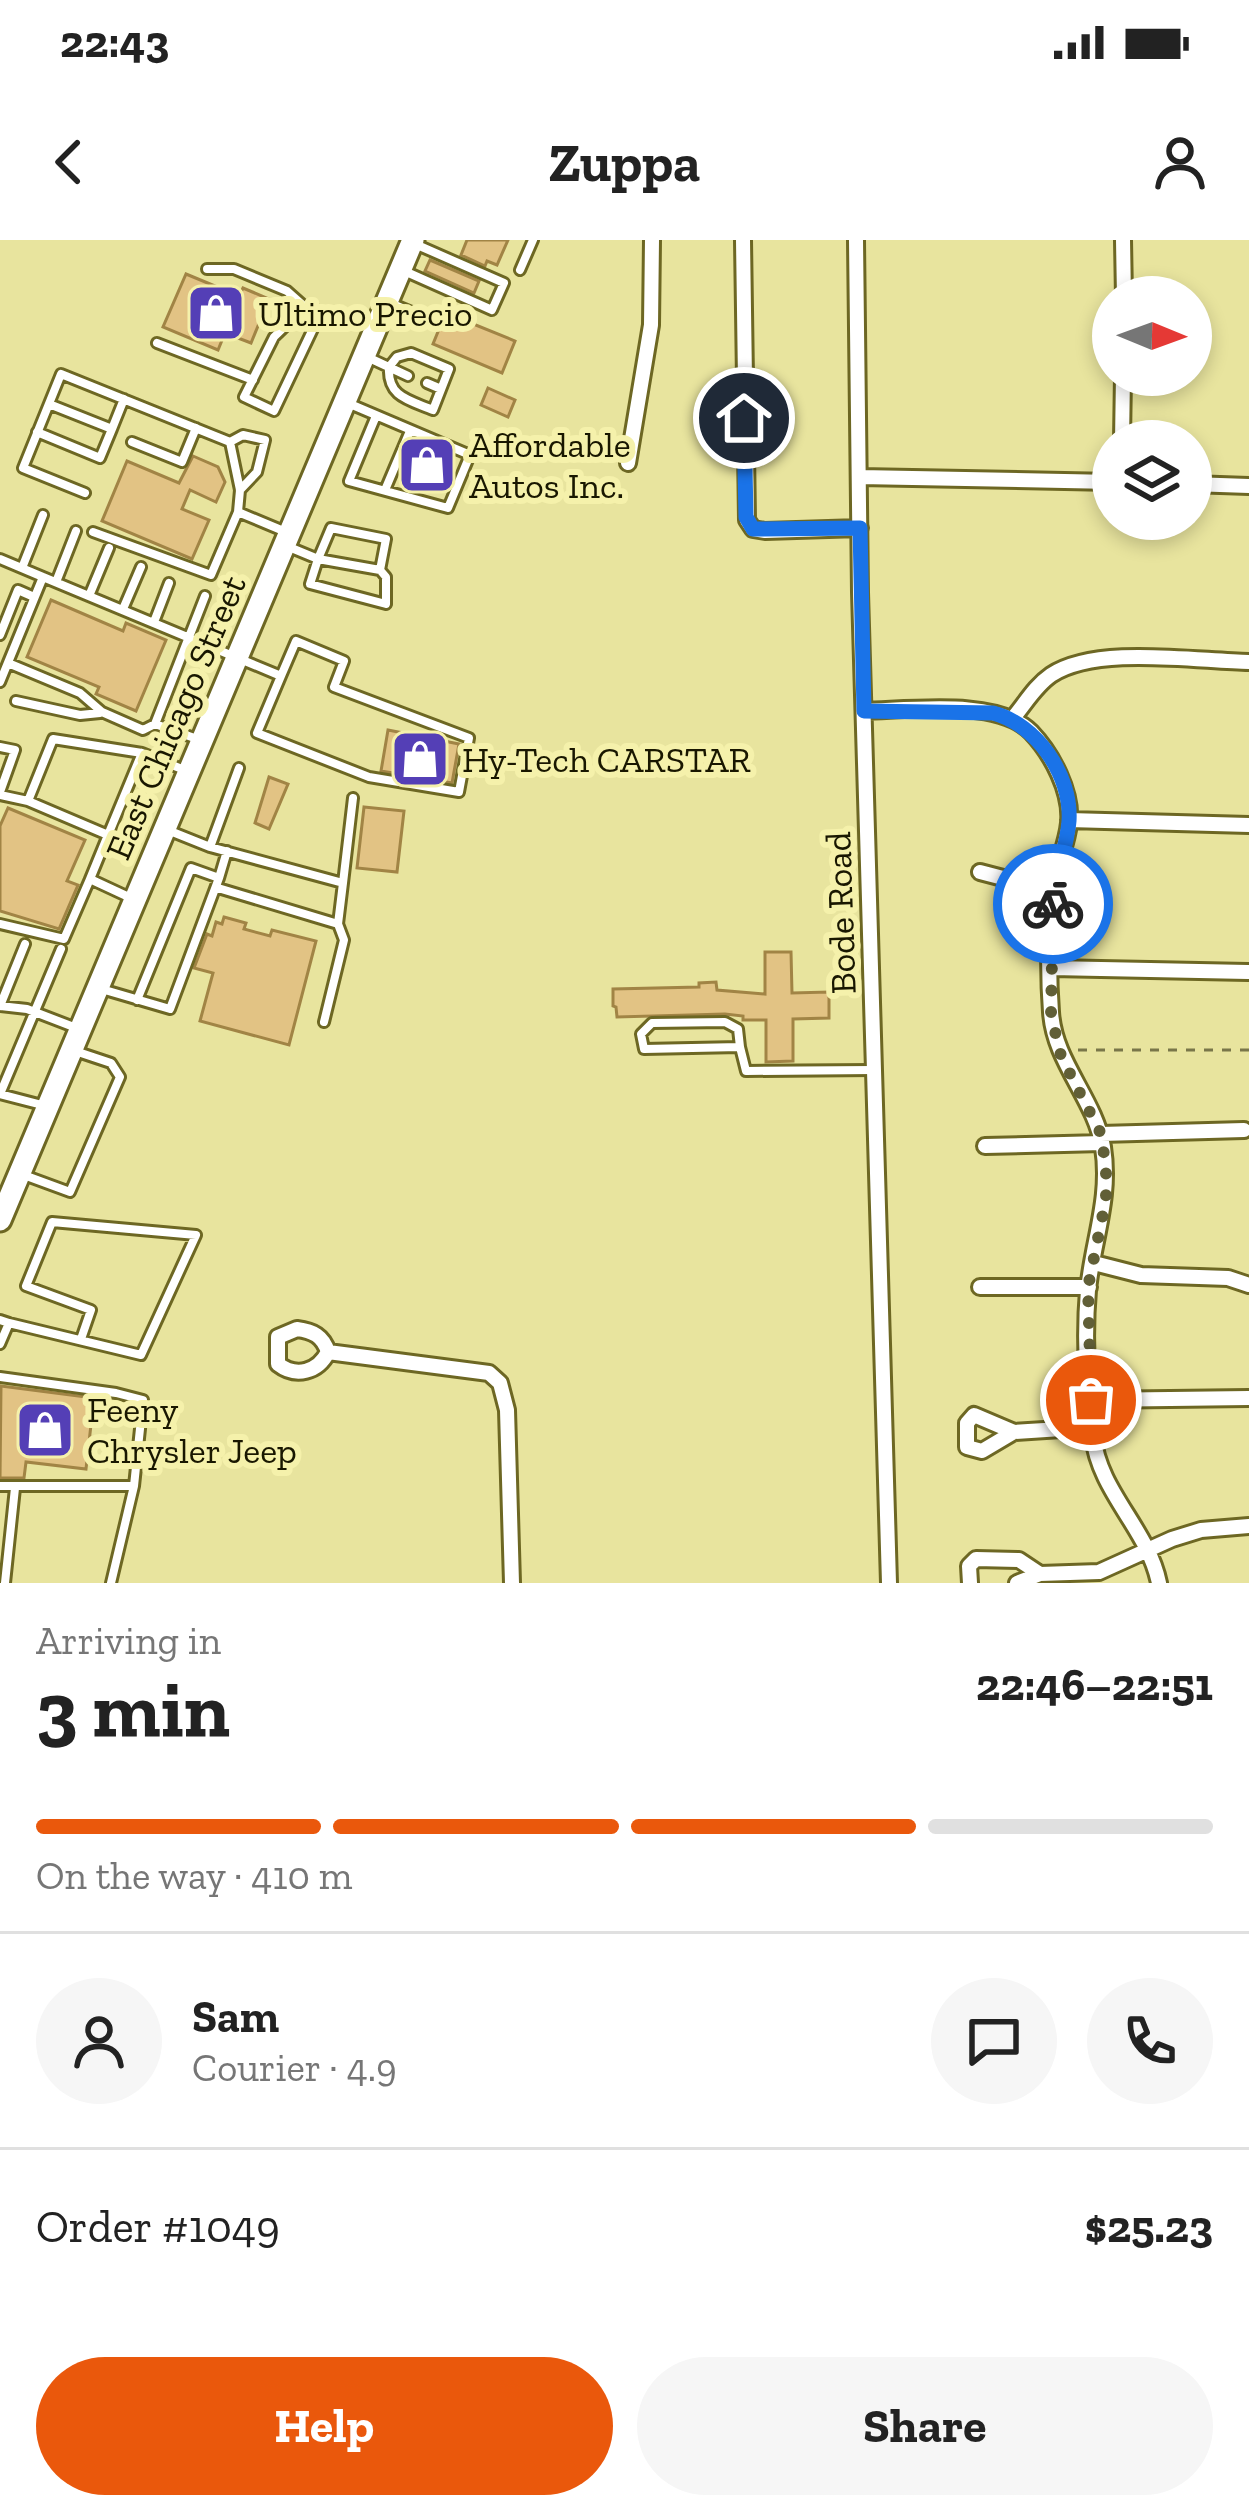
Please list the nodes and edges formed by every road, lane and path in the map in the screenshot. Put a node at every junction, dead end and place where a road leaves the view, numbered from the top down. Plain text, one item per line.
1 (533, 240) edge
2 (652, 240) edge
3 (743, 240) edge
4 (856, 240) edge
5 (1123, 240) edge
6 (412, 241) edge
7 (207, 269) dead end
8 (400, 270) junction
9 (520, 270) dead end
10 (1124, 276) edge
11 (386, 301) junction
12 (305, 307) junction
13 (321, 312) junction
14 (433, 321) dead end
15 (375, 328) junction
16 (158, 343) dead end
17 (363, 355) junction
18 (389, 367) junction
19 (408, 376) dead end
20 (253, 380) junction
21 (427, 383) dead end
22 (441, 389) junction
23 (124, 399) junction
24 (343, 401) junction
25 (48, 404) junction
26 (376, 416) junction
27 (196, 428) junction
28 (112, 429) junction
29 (410, 430) junction
30 (37, 433) junction
31 (132, 442) dead end
32 (230, 442) junction
33 (628, 463) dead end
34 (860, 477) junction
35 (1092, 482) edge
36 (1212, 485) edge
37 (1249, 486) edge
38 (240, 490) junction
39 (385, 491) junction
40 (85, 493) dead end
41 (238, 512) junction
42 (43, 515) dead end
43 (860, 528) junction
44 (76, 531) dead end
45 (93, 532) dead end
46 (286, 539) junction
47 (109, 548) dead end
48 (0, 559) edge
49 (318, 559) junction
50 (141, 567) dead end
51 (22, 568) junction
52 (380, 570) junction
53 (43, 577) junction
54 (56, 582) junction
55 (170, 583) dead end
56 (89, 596) junction
57 (206, 596) dead end
58 (34, 597) junction
59 (123, 609) junction
60 (154, 622) junction
61 (0, 635) edge
62 (189, 636) junction
63 (236, 658) junction
64 (1249, 662) edge
65 (8, 663) junction
66 (281, 676) junction
67 (0, 682) edge
68 (16, 701) dead end
69 (864, 711) junction
70 (102, 712) junction
71 (1013, 718) junction
72 (154, 724) junction
73 (201, 741) junction
74 (0, 747) edge
75 (142, 753) junction
76 (239, 769) dead end
77 (189, 772) junction
78 (0, 794) edge
79 (353, 798) dead end
80 (28, 802) junction
81 (1069, 820) junction
82 (1249, 825) edge
83 (164, 829) junction
84 (108, 835) junction
85 (210, 847) junction
86 (227, 851) junction
87 (980, 872) dead end
88 (90, 879) junction
89 (1055, 880) junction
90 (218, 883) junction
91 (344, 883) junction
92 (134, 899) junction
93 (0, 924) edge
94 (338, 924) junction
95 (25, 944) dead end
96 (61, 949) dead end
97 (1052, 968) junction
98 (1248, 973) edge
99 (97, 987) junction
100 (137, 1000) junction
101 (0, 1006) edge
102 (34, 1011) junction
103 (324, 1022) dead end
104 (75, 1040) junction
105 (740, 1047) junction
106 (1076, 1050) dead end
107 (1249, 1050) edge
108 (875, 1070) junction
109 (0, 1094) edge
110 (47, 1106) junction
111 (1244, 1130) dead end
112 (1101, 1138) junction
113 (986, 1146) dead end
114 (20, 1173) junction
115 (0, 1220) edge
116 (1094, 1263) junction
117 (1249, 1286) edge
118 (980, 1287) dead end
119 (1088, 1287) junction
120 (4, 1322) edge
121 (81, 1339) junction
122 (0, 1344) edge
123 (328, 1352) dead end
124 (0, 1377) edge
125 (1249, 1398) edge
126 (1091, 1400) junction
127 (1092, 1427) junction
128 (1014, 1432) dead end
129 (0, 1486) edge
130 (134, 1486) junction
131 (15, 1488) junction
132 (1249, 1526) edge
133 (1148, 1550) junction
134 (1040, 1574) junction
135 (5, 1583) edge
136 (111, 1583) edge
137 (512, 1583) edge
138 (889, 1583) edge
139 (970, 1583) edge
140 (1017, 1583) edge
141 (1160, 1583) edge

1 - 9 lane
2 - 33 street
3 - 43 street
4 - 34 street, Bode Road
5 - 10 street
6 - 8 main road, East Chicago Street
6 - 8 lane
7 - 12 lane
8 - 11 main road, East Chicago Street
11 - 14 lane
11 - 15 main road, East Chicago Street
12 - 13 lane
12 - 20 lane
13 - 15 lane
13 - 20 lane
15 - 17 main road, East Chicago Street
16 - 20 lane
17 - 18 lane
17 - 24 main road, East Chicago Street
18 - 19 lane
18 - 22 lane
18 - 22 lane
21 - 22 lane
23 - 25 lane
23 - 27 lane
23 - 28 lane
24 - 26 lane
24 - 46 main road, East Chicago Street
25 - 28 lane
25 - 30 lane
26 - 29 lane
26 - 39 lane
27 - 31 lane
27 - 32 lane
28 - 30 lane
29 - 39 lane
29 - 39 lane
30 - 40 lane
32 - 38 lane
32 - 38 lane
34 - 35 street
34 - 43 street, Bode Road
36 - 37 street
38 - 41 lane
41 - 45 lane
41 - 46 lane
42 - 51 lane
43 - 69 street, Bode Road
44 - 54 lane
46 - 49 lane
46 - 63 main road, East Chicago Street
47 - 56 lane
48 - 51 lane
49 - 52 lane
49 - 52 lane
49 - 52 lane
50 - 59 lane
51 - 53 lane
53 - 54 lane
53 - 58 lane
54 - 56 lane
55 - 60 lane
56 - 59 lane
57 - 62 lane
58 - 61 lane
58 - 65 lane
59 - 60 lane
60 - 62 lane
62 - 63 lane
62 - 72 lane
63 - 66 lane
63 - 73 main road, East Chicago Street
64 - 71 street
65 - 67 lane
65 - 70 lane
66 - 66 lane
68 - 70 lane
69 - 71 street
69 - 108 street, Bode Road
70 - 72 lane
71 - 81 street
72 - 73 lane
73 - 77 main road, East Chicago Street
74 - 78 lane
75 - 77 lane
75 - 80 lane
75 - 84 lane
76 - 85 lane
77 - 83 main road, East Chicago Street
78 - 80 lane
79 - 91 lane
80 - 84 lane
81 - 82 street
81 - 89 street
83 - 85 lane
83 - 92 main road, East Chicago Street
84 - 88 lane
85 - 86 lane
86 - 90 lane
86 - 91 lane
87 - 89 street
88 - 92 lane
88 - 93 lane
89 - 97 street
90 - 94 lane
90 - 100 lane
90 - 100 lane
91 - 94 lane
92 - 99 main road, East Chicago Street
94 - 103 lane
95 - 101 lane
96 - 102 lane
97 - 98 street
97 - 112 street
99 - 100 lane
99 - 104 main road, East Chicago Street
101 - 102 lane
102 - 104 lane
102 - 109 lane
104 - 110 main road, East Chicago Street
104 - 114 lane
105 - 105 lane
105 - 108 lane
106 - 107 path
108 - 138 street, Bode Road
109 - 110 lane
110 - 114 main road, East Chicago Street
111 - 112 street
112 - 113 street
112 - 116 street
114 - 115 main road, East Chicago Street
116 - 117 street
116 - 119 street
118 - 119 street
119 - 126 street
120 - 121 lane
120 - 122 lane
121 - 121 lane
123 - 137 street
124 - 130 lane
125 - 126 street
126 - 127 street
127 - 128 street
127 - 133 street
129 - 131 lane
130 - 131 lane
130 - 136 lane
131 - 135 lane
132 - 133 street
133 - 134 street
133 - 141 street
134 - 139 street
134 - 140 street

